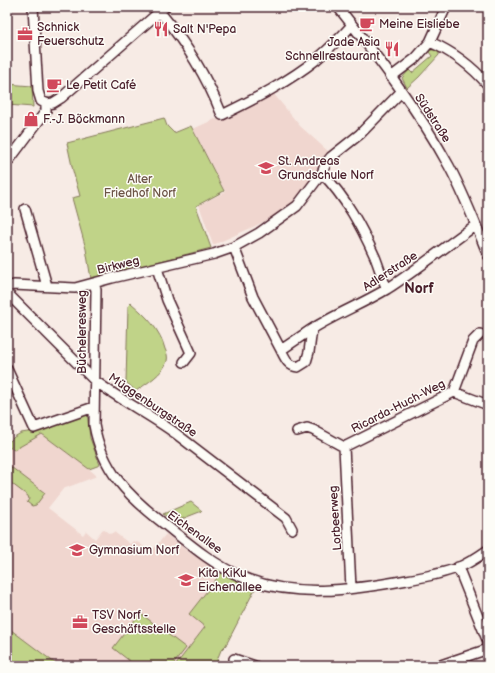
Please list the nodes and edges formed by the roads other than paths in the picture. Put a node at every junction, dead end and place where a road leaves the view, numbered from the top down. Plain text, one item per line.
1 (33, 7) edge
2 (338, 7) edge
3 (446, 7) edge
4 (162, 9) edge
5 (352, 25) junction
6 (430, 42) junction
7 (391, 77) junction
8 (488, 85) edge
9 (401, 92) junction
10 (44, 102) junction
11 (7, 163) edge
12 (322, 173) junction
13 (25, 209) dead end
14 (476, 225) junction
15 (234, 247) junction
16 (488, 255) edge
17 (157, 268) junction
18 (94, 283) junction
19 (47, 286) junction
20 (7, 287) edge
21 (387, 289) junction
22 (7, 294) edge
23 (312, 329) junction
24 (480, 334) dead end
25 (281, 350) junction
26 (184, 362) dead end
27 (7, 369) edge
28 (94, 380) junction
29 (454, 392) junction
30 (488, 404) edge
31 (94, 407) junction
32 (296, 431) dead end
33 (344, 447) junction
34 (292, 529) dead end
35 (488, 550) edge
36 (458, 567) junction
37 (351, 588) junction
38 (488, 642) edge
39 (488, 649) edge
40 (234, 659) dead end
41 (255, 666) edge
42 (438, 666) edge

1 - 10 street
2 - 5 street, Südstraße
3 - 6 street
4 - 5 street
4 - 10 street
5 - 7 street, Südstraße
6 - 7 street
6 - 8 street
7 - 9 street, Südstraße
9 - 12 street, Birkweg
9 - 14 street, Südstraße
10 - 11 street
12 - 15 street, Birkweg
12 - 21 street
13 - 19 street
14 - 16 street, Südstraße
14 - 21 street, Adlerstraße
15 - 17 street, Birkweg
15 - 25 street
17 - 18 street, Birkweg
17 - 26 street
18 - 19 street, Birkweg
18 - 28 street, Bücheleresweg
19 - 20 street, Birkweg
21 - 23 street, Adlerstraße
22 - 28 street, Müggenburgstraße
23 - 25 street, Adlerstraße
23 - 25 street
24 - 29 street, Ricarda-Huch-Weg
27 - 31 street
28 - 31 street, Eichenallee
28 - 34 street, Müggenburgstraße
29 - 30 street
29 - 33 street, Ricarda-Huch-Weg
31 - 37 street, Eichenallee
32 - 33 street, Ricarda-Huch-Weg
33 - 37 street, Lorbeerweg
35 - 36 street, Eichenallee
36 - 37 street, Eichenallee
36 - 38 street
39 - 42 street
40 - 41 street

